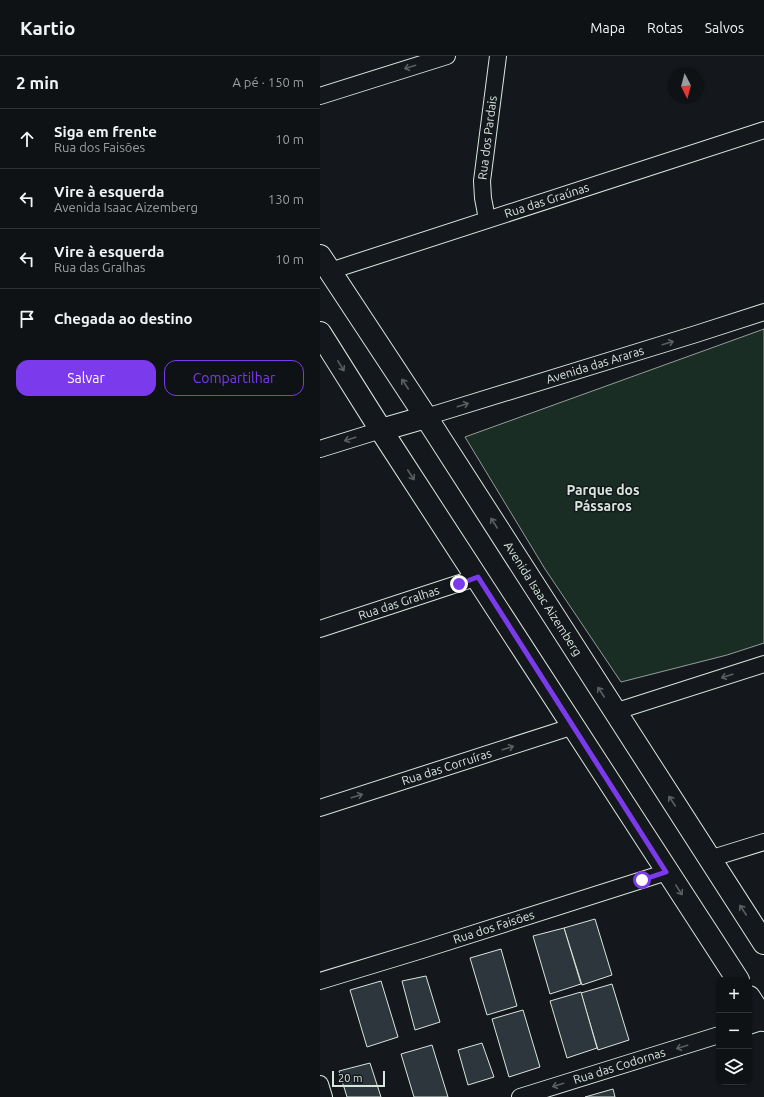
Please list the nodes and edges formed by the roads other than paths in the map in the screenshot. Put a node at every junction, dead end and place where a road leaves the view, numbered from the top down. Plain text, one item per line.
1 (447, 56) edge
2 (498, 56) edge
3 (320, 96) edge
4 (764, 130) edge
5 (487, 219) junction
6 (325, 263) edge
7 (764, 312) edge
8 (320, 333) edge
9 (426, 417) junction
10 (381, 430) junction
11 (320, 449) edge
12 (478, 577) junction
13 (320, 629) edge
14 (764, 664) edge
15 (614, 712) junction
16 (574, 726) junction
17 (320, 808) edge
18 (764, 842) edge
19 (709, 859) junction
20 (666, 872) junction
21 (764, 943) edge
22 (736, 977) edge
23 (320, 981) edge
24 (752, 1002) edge
25 (764, 1021) edge
26 (752, 1025) edge
27 (716, 1036) edge
28 (320, 1084) edge
29 (324, 1097) edge
30 (520, 1097) edge

1 -> 3 street
2 - 5 street, Rua dos Pardais
4 - 5 street, Rua das Graúnas
5 - 6 street, Rua das Graúnas
9 -> 6 street, Avenida Isaac Aizemberg
9 -> 7 street, Avenida das Araras
8 -> 10 street
9 - 10 street
15 -> 9 street, Avenida Isaac Aizemberg
10 -> 11 street
10 -> 12 street
12 - 13 street, Rua das Gralhas
12 - 16 street
14 -> 15 street
19 -> 15 street, Avenida Isaac Aizemberg
17 -> 16 street, Rua das Corruíras
16 - 20 street
18 - 19 street
21 -> 19 street, Avenida Isaac Aizemberg
20 -> 22 street
20 - 23 street, Rua dos Faisões
24 - 25 street
25 - 26 street
27 -> 30 street, Rua das Codornas
28 - 29 street

